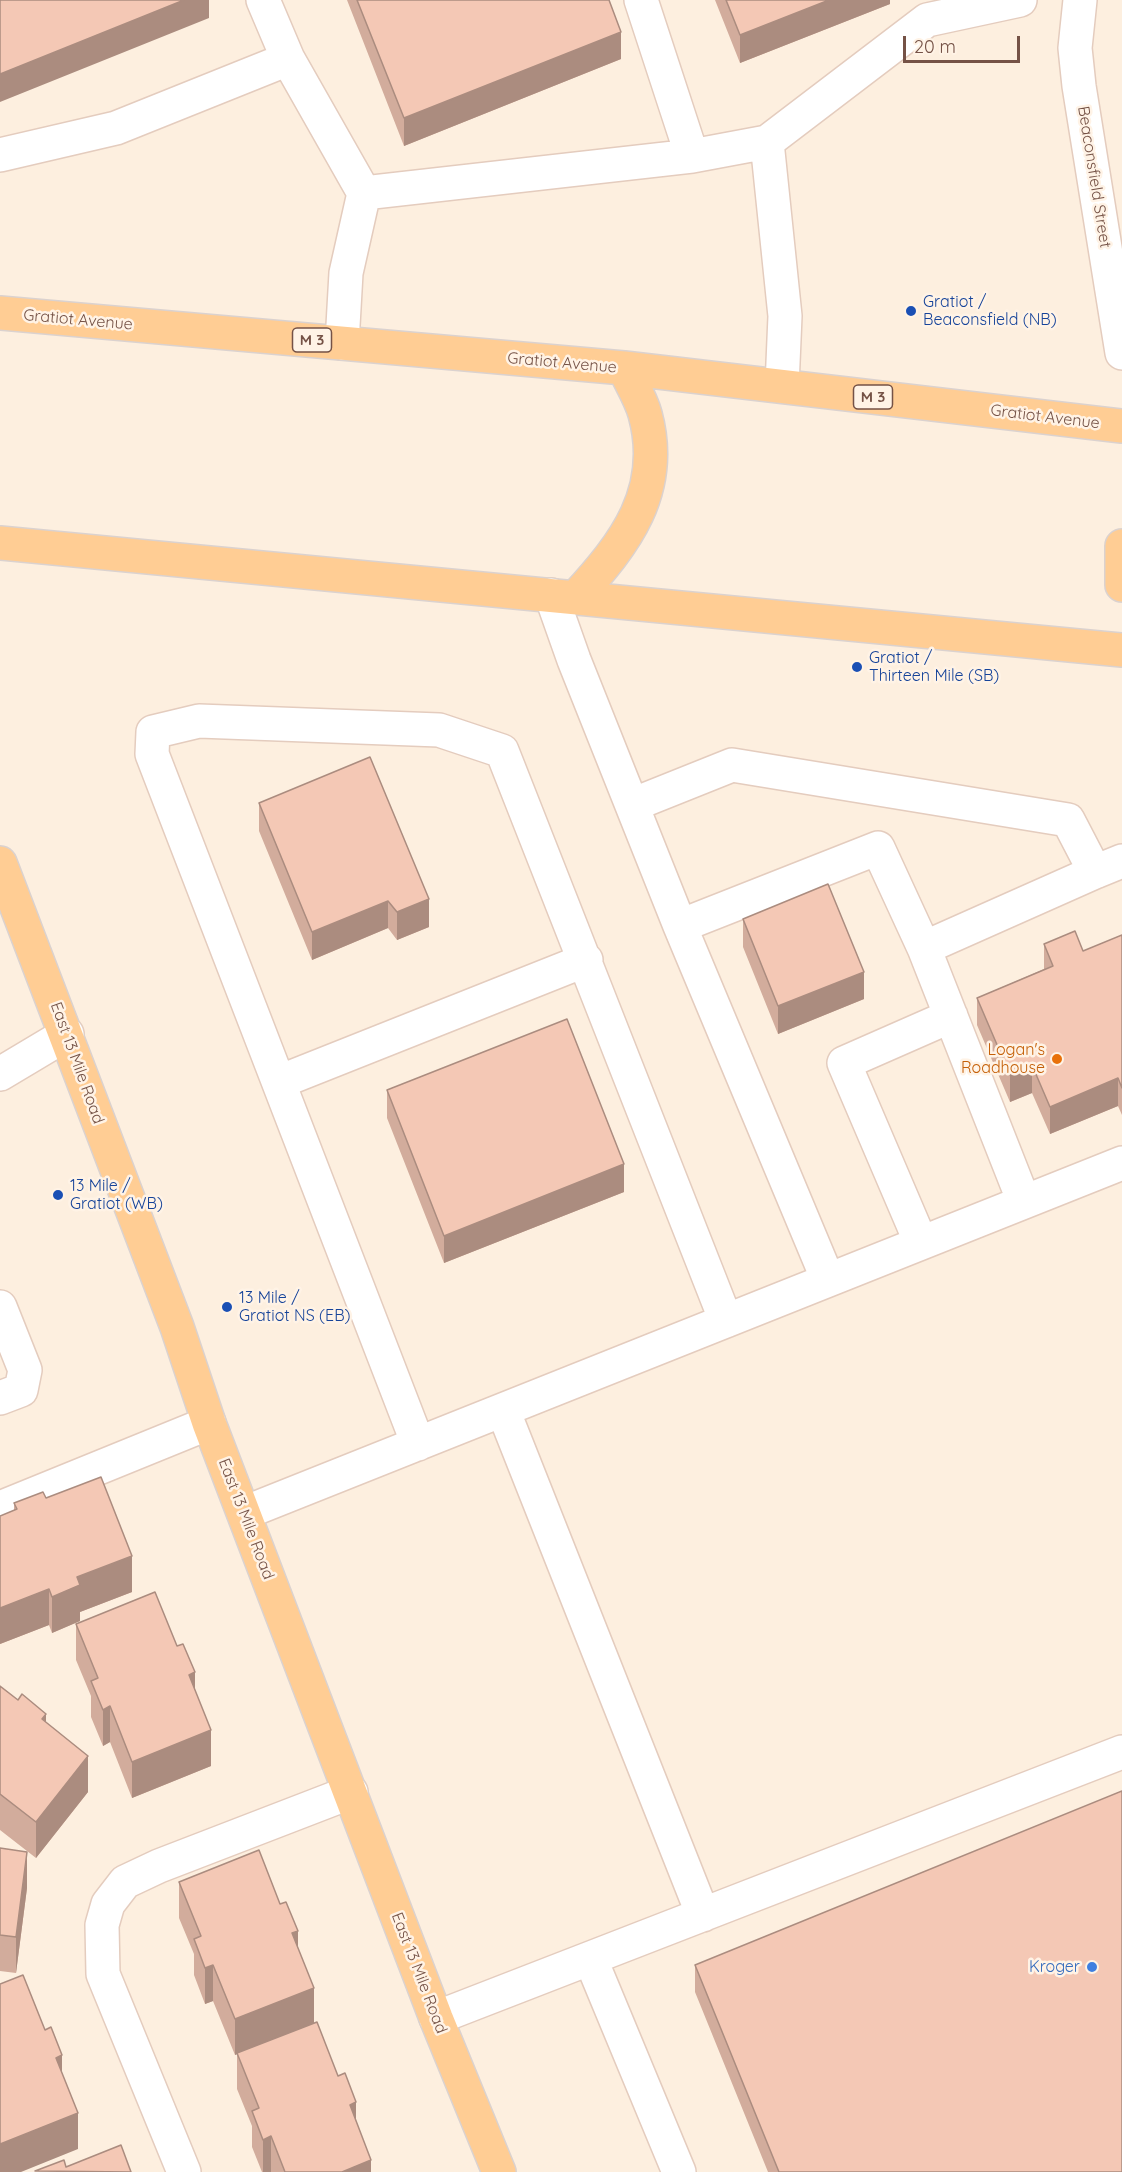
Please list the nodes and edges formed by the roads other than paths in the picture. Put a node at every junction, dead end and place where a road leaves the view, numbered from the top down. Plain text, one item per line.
1 (263, 0) edge
2 (641, 0) edge
3 (1020, 0) edge
4 (1080, 0) edge
5 (922, 10) edge
6 (288, 59) junction
7 (767, 142) junction
8 (0, 155) edge
9 (692, 156) junction
10 (364, 193) junction
11 (0, 313) edge
12 (342, 343) junction
13 (1122, 353) edge
14 (624, 368) junction
15 (782, 386) junction
16 (1122, 426) edge
17 (0, 543) edge
18 (1122, 546) edge
19 (1122, 585) edge
20 (563, 596) junction
21 (1122, 650) edge
22 (632, 805) junction
23 (0, 863) edge
24 (1109, 867) edge
25 (680, 926) junction
26 (924, 948) junction
27 (586, 960) junction
28 (951, 1016) junction
29 (67, 1034) junction
30 (0, 1074) edge
31 (279, 1082) junction
32 (1122, 1163) edge
33 (1024, 1202) junction
34 (921, 1243) junction
35 (828, 1280) junction
36 (0, 1306) edge
37 (726, 1321) junction
38 (0, 1398) edge
39 (503, 1410) junction
40 (209, 1423) junction
41 (418, 1444) junction
42 (0, 1508) edge
43 (244, 1513) junction
44 (1122, 1752) edge
45 (351, 1792) junction
46 (703, 1916) junction
47 (591, 1960) junction
48 (436, 2018) junction
49 (184, 2172) edge
50 (499, 2172) edge
51 (679, 2172) edge

1 - 6 street
2 - 9 street
3 - 5 street
4 - 13 street, Beaconsfield Street
5 - 7 street
6 - 8 street
6 - 10 street
7 - 9 street
7 - 15 street
9 - 10 street
10 - 12 street
11 - 12 main road, Gratiot Avenue / M 3
12 - 14 main road, Gratiot Avenue / M 3
14 - 15 main road, Gratiot Avenue / M 3
14 - 20 main road
15 - 16 main road, Gratiot Avenue / M 3
17 - 20 main road
18 - 19 main road
20 - 21 main road
20 - 22 street
22 - 24 street
22 - 25 street
23 - 29 main road, East 13 Mile Road
24 - 26 street
25 - 26 street
25 - 35 street
26 - 28 street
27 - 31 street
27 - 31 street
27 - 37 street
28 - 33 street
28 - 34 street
29 - 30 street
29 - 40 main road, East 13 Mile Road
31 - 41 street
32 - 33 street
33 - 34 street
34 - 35 street
35 - 37 street
36 - 38 street
37 - 39 street
39 - 41 street
39 - 46 street
40 - 42 street
40 - 43 main road, East 13 Mile Road
41 - 43 street
43 - 45 main road, East 13 Mile Road
44 - 46 street
45 - 48 main road, East 13 Mile Road
45 - 49 street
46 - 47 street
47 - 48 street
47 - 51 street
48 - 50 main road, East 13 Mile Road

